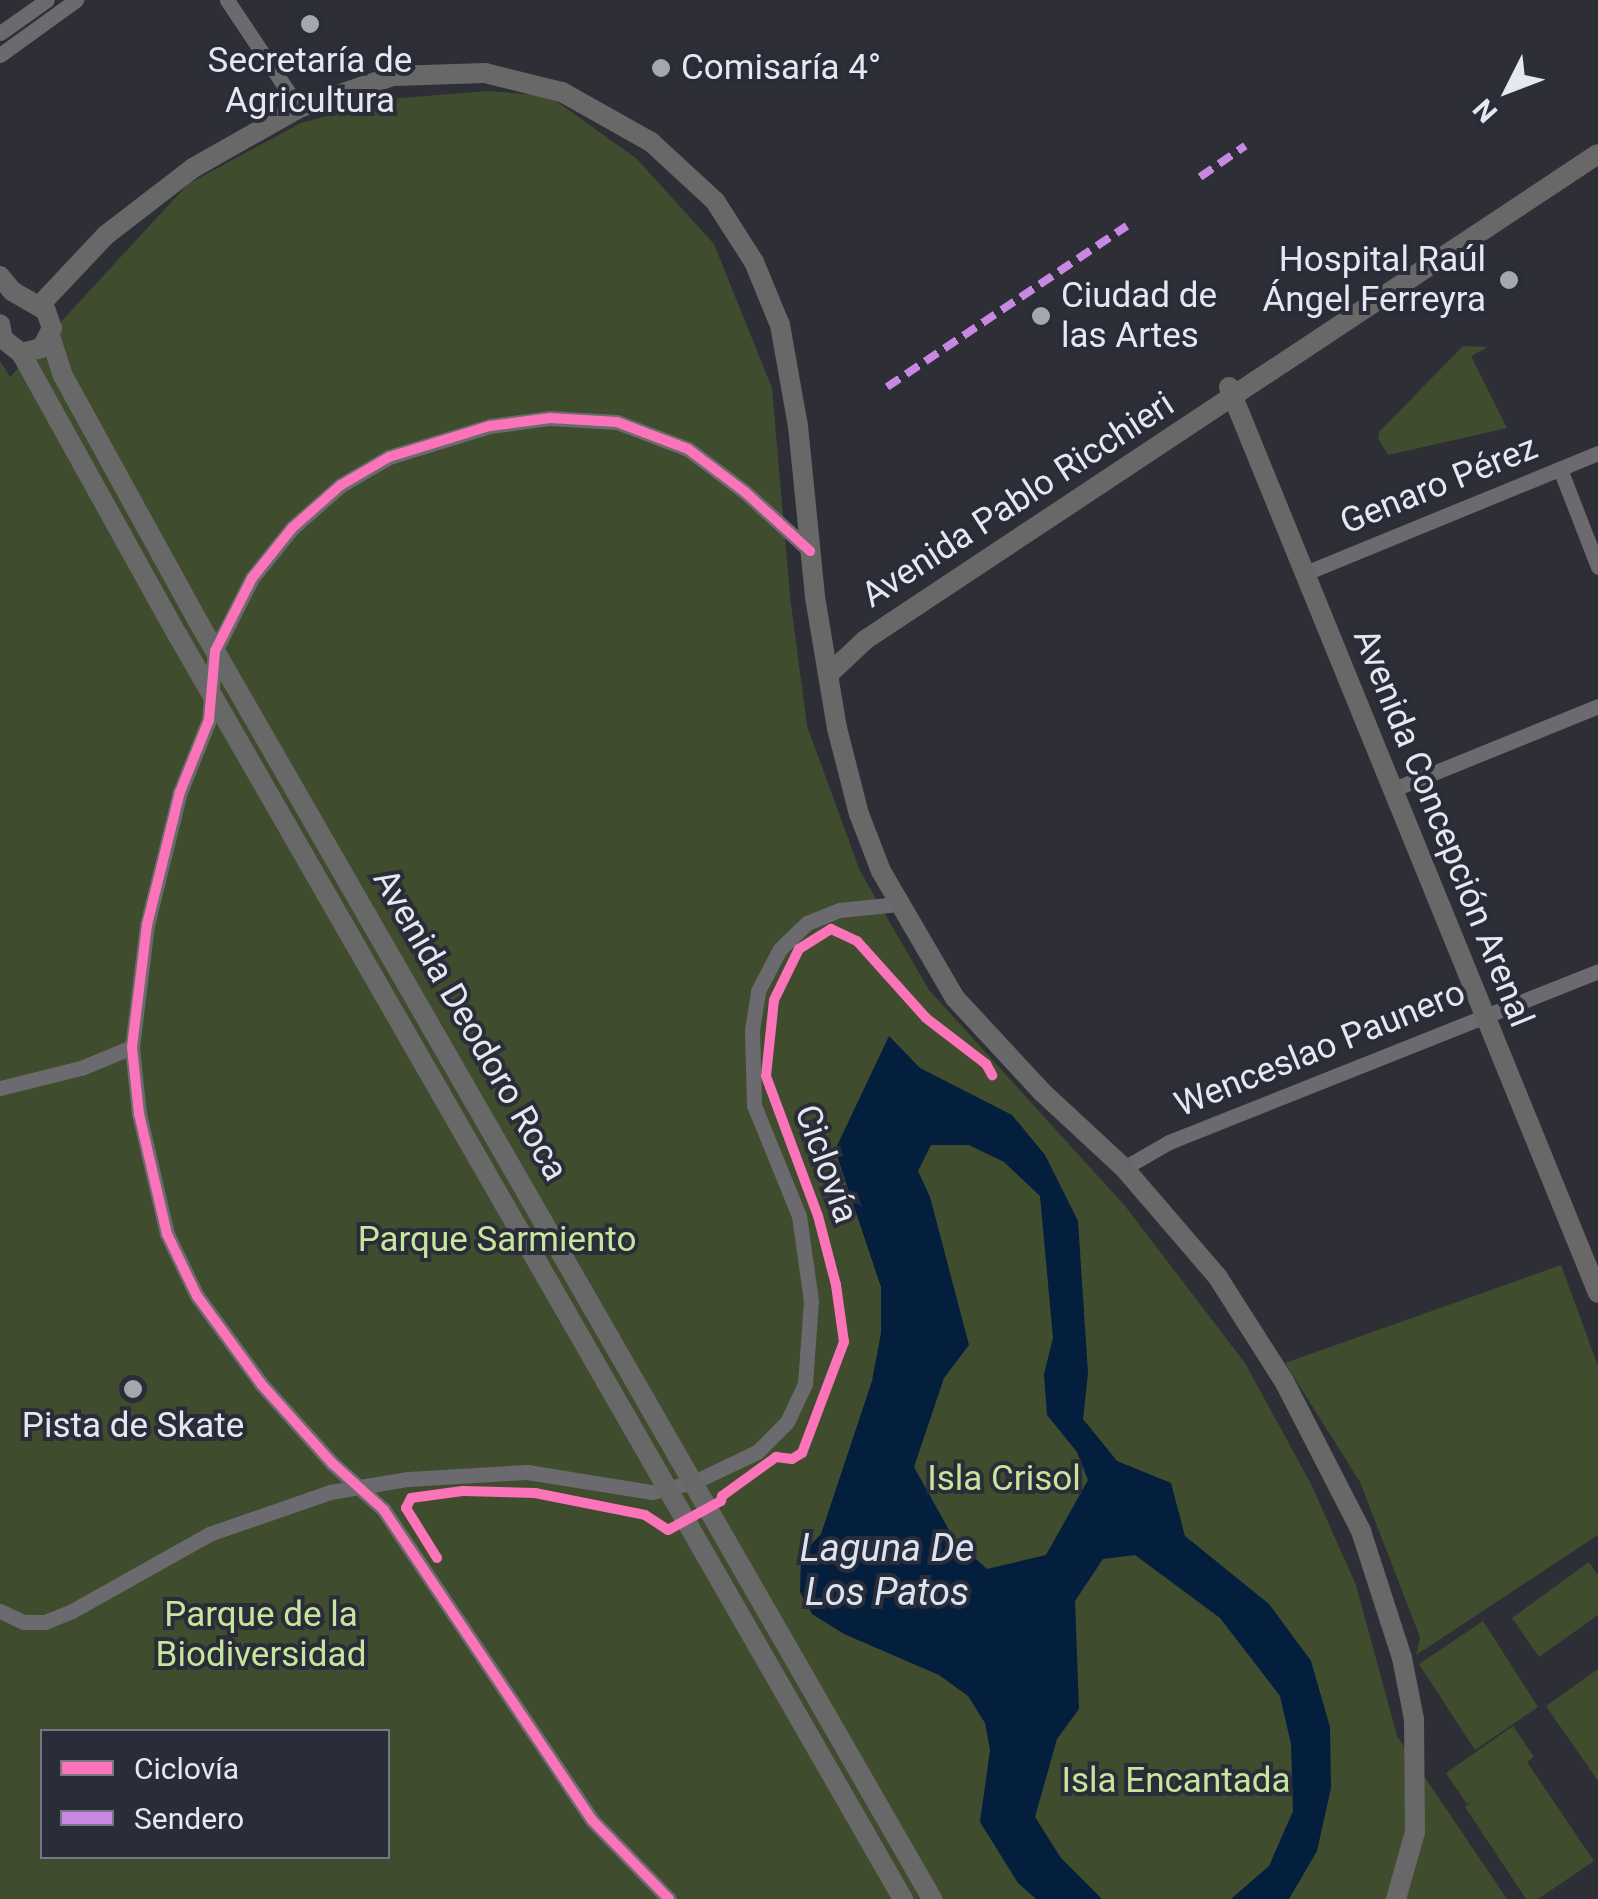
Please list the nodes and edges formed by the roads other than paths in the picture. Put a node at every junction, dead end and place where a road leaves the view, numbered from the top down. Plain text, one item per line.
1 (47, 0) edge
2 (76, 0) edge
3 (228, 0) edge
4 (0, 33) edge
5 (0, 55) edge
6 (298, 108) junction
7 (1598, 144) edge
8 (1598, 154) edge
9 (0, 276) edge
10 (34, 303) junction
11 (0, 324) edge
12 (50, 336) junction
13 (21, 352) junction
14 (1234, 390) junction
15 (1598, 453) edge
16 (1560, 468) junction
17 (810, 552) junction
18 (1598, 567) edge
19 (1307, 572) junction
20 (824, 644) junction
21 (215, 651) junction
22 (830, 674) junction
23 (214, 692) junction
24 (1598, 706) edge
25 (1399, 787) junction
26 (898, 904) junction
27 (1598, 971) edge
28 (1491, 1013) junction
29 (132, 1047) junction
30 (0, 1088) edge
31 (1124, 1168) junction
32 (1598, 1264) edge
33 (1598, 1293) edge
34 (694, 1482) junction
35 (360, 1486) junction
36 (670, 1490) junction
37 (0, 1611) edge
38 (669, 1899) edge
39 (903, 1899) edge
40 (932, 1899) edge
41 (1396, 1899) edge

1 - 4 street
2 - 5 street
3 - 6 street
6 - 10 main road
6 - 17 main road
7 - 14 main road, Avenida Pablo Ricchieri
8 - 14 main road, Avenida Pablo Ricchieri
9 - 10 main road
10 - 11 main road, Avenida Deodoro Roca
10 - 12 main road, Avenida Deodoro Roca
11 - 13 main road, Avenida Deodoro Roca
12 - 13 main road
12 - 21 main road, Avenida Deodoro Roca
13 - 23 main road, Avenida Deodoro Roca
14 - 19 main road, Avenida Concepción Arenal
14 - 20 main road, Avenida Pablo Ricchieri
14 - 22 main road, Avenida Pablo Ricchieri
15 - 16 street, Genaro Pérez
16 - 18 street
16 - 19 street, Genaro Pérez
17 - 20 main road
17 - 21 street
19 - 25 main road, Avenida Concepción Arenal
20 - 22 main road
21 - 23 street
21 - 34 main road, Avenida Deodoro Roca
22 - 26 main road
23 - 29 street
23 - 36 main road, Avenida Deodoro Roca
24 - 25 street
25 - 28 main road, Avenida Concepción Arenal
26 - 31 main road
26 - 34 street
27 - 28 street, Wenceslao Paunero
28 - 31 street, Wenceslao Paunero
28 - 32 main road, Avenida Concepción Arenal
28 - 33 main road, Avenida Concepción Arenal
29 - 30 street
29 - 35 street
31 - 41 main road
34 - 36 street
34 - 40 main road, Avenida Deodoro Roca
35 - 36 street
35 - 37 street
35 - 38 street
36 - 39 main road, Avenida Deodoro Roca

